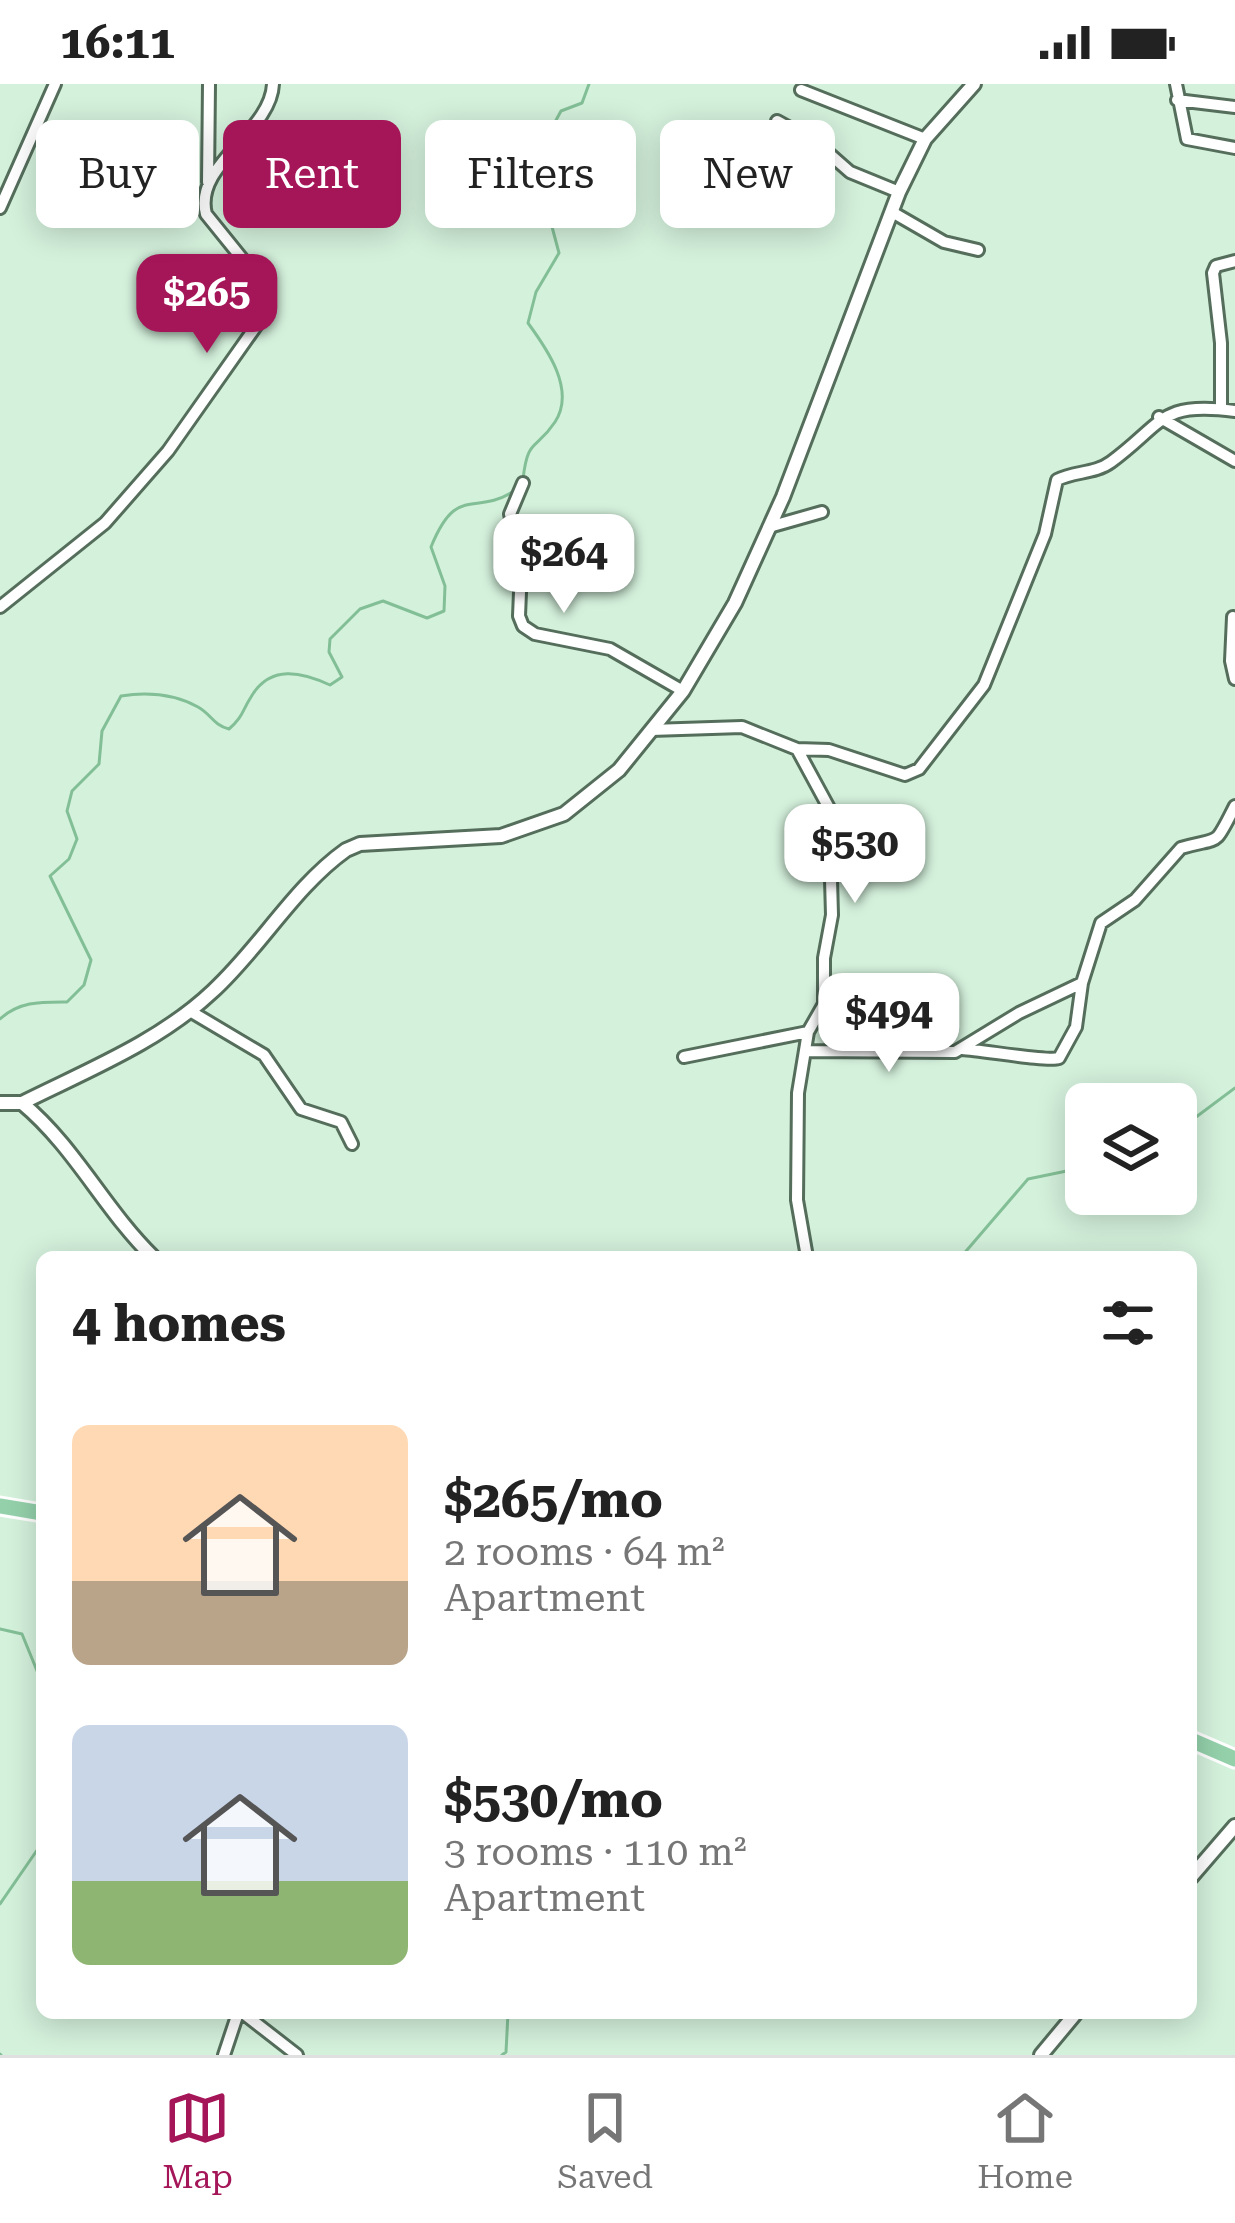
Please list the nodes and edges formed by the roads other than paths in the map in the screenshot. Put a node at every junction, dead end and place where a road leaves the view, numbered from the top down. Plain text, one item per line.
1 (55, 84) edge
2 (209, 84) edge
3 (273, 84) edge
4 (974, 84) edge
5 (1176, 84) edge
6 (801, 90) dead end
7 (1177, 100) junction
8 (1235, 107) edge
9 (926, 139) junction
10 (1235, 148) edge
11 (835, 159) edge
12 (208, 184) junction
13 (898, 192) junction
14 (0, 208) edge
15 (892, 212) junction
16 (978, 250) dead end
17 (1235, 261) edge
18 (1221, 409) junction
19 (1235, 410) edge
20 (1160, 417) junction
21 (1235, 461) edge
22 (523, 483) dead end
23 (822, 512) dead end
24 (769, 527) junction
25 (0, 608) edge
26 (1233, 617) edge
27 (1235, 679) edge
28 (683, 691) junction
29 (650, 730) junction
30 (797, 749) junction
31 (1235, 806) edge
32 (1082, 983) junction
33 (190, 1010) junction
34 (808, 1032) junction
35 (962, 1049) junction
36 (806, 1052) junction
37 (684, 1057) dead end
38 (0, 1103) edge
39 (22, 1103) junction
40 (352, 1144) dead end
41 (148, 1251) edge
42 (806, 1251) edge
43 (0, 1507) edge
44 (36, 1513) edge
45 (1197, 1743) edge
46 (1235, 1759) edge
47 (1235, 1826) edge
48 (1197, 1870) edge
49 (239, 2019) edge
50 (249, 2019) edge
51 (1071, 2019) edge
52 (224, 2055) edge
53 (297, 2055) edge
54 (1041, 2055) edge

1 - 14 street
2 - 12 street
3 - 12 street
4 - 9 street
5 - 7 street
6 - 9 street
7 - 8 street
7 - 10 street
9 - 13 street
11 - 13 street
12 - 25 street
13 - 15 street
15 - 16 street
15 - 24 street
17 - 18 street
18 - 19 street
18 - 20 street
20 - 21 street
20 - 30 street
22 - 28 street
23 - 24 street
24 - 28 street
26 - 27 street
28 - 29 street
29 - 30 street
29 - 33 street
30 - 34 street
31 - 32 street
32 - 35 street
32 - 35 street
33 - 39 street
33 - 40 street
34 - 36 street
34 - 37 street
35 - 36 street
36 - 42 street
38 - 39 street
39 - 41 street
43 - 44 main road
45 - 46 main road
47 - 48 street
49 - 52 street
50 - 53 street
51 - 54 street

